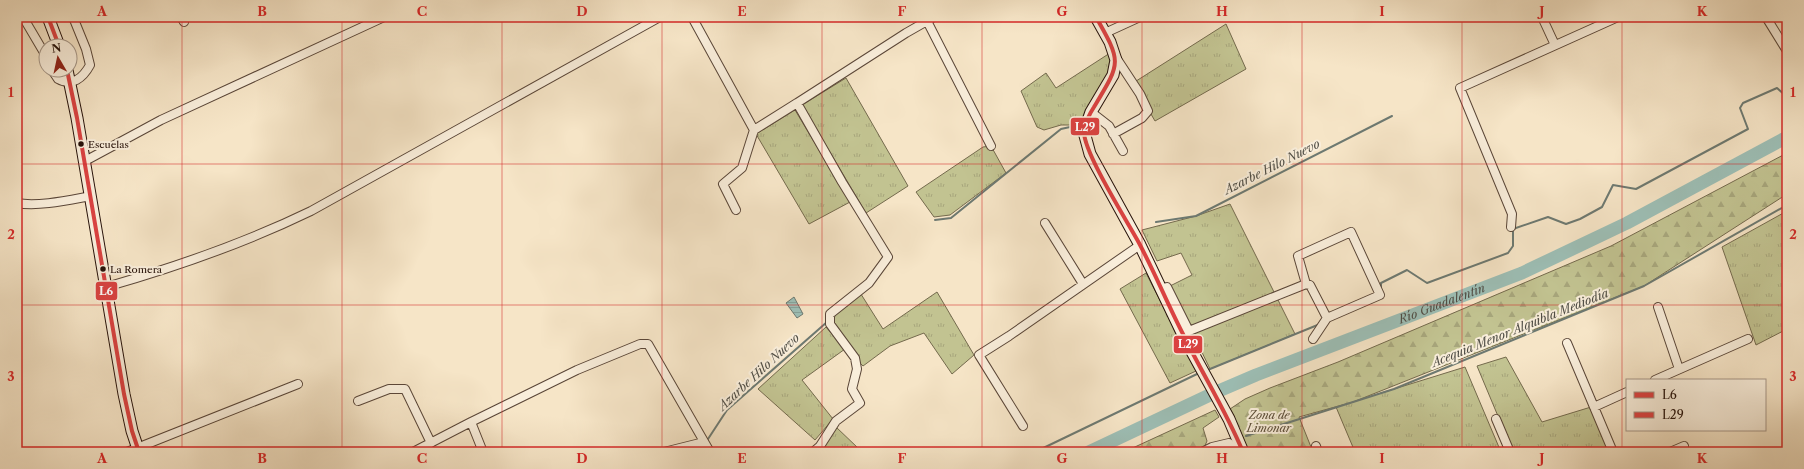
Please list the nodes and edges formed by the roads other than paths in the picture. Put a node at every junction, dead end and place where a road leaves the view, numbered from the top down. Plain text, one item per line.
1 (23, 17) edge
2 (48, 17) edge
3 (73, 17) edge
4 (384, 17) edge
5 (660, 17) edge
6 (692, 17) edge
7 (1096, 17) edge
8 (1140, 17) edge
9 (1542, 17) edge
10 (1618, 17) edge
11 (1766, 17) edge
12 (930, 19) edge
13 (1105, 33) junction
14 (56, 38) edge
15 (38, 42) edge
16 (1555, 45) junction
17 (1787, 52) edge
18 (1114, 53) junction
19 (57, 78) edge
20 (69, 78) edge
21 (70, 82) junction
22 (797, 103) junction
23 (1091, 112) junction
24 (754, 130) junction
25 (1113, 134) junction
26 (991, 146) dead end
27 (1123, 151) dead end
28 (85, 161) junction
29 (91, 196) junction
30 (17, 203) edge
31 (736, 210) dead end
32 (1045, 223) dead end
33 (1511, 227) dead end
34 (1140, 245) junction
35 (1083, 284) junction
36 (1306, 284) junction
37 (106, 287) junction
38 (1161, 289) junction
39 (1658, 307) dead end
40 (1327, 318) junction
41 (1313, 339) dead end
42 (1748, 339) dead end
43 (1567, 343) dead end
44 (1680, 369) junction
45 (1657, 379) edge
46 (298, 384) dead end
47 (1626, 392) edge
48 (358, 401) dead end
49 (1594, 407) junction
50 (1496, 419) dead end
51 (471, 422) junction
52 (1023, 426) dead end
53 (431, 442) junction
54 (704, 442) junction
55 (1684, 446) dead end
56 (134, 450) edge
57 (413, 452) edge
58 (483, 452) edge
59 (664, 452) edge
60 (710, 452) edge
61 (813, 452) edge
62 (1202, 452) edge
63 (1237, 452) edge
64 (1243, 452) edge
65 (1510, 452) edge
66 (1613, 452) edge
67 (1670, 452) edge

1 - 15 street
2 - 14 main road
3 - 21 street
4 - 28 street
5 - 37 street
6 - 24 street
7 - 13 main road
8 - 13 street
9 - 16 street
10 - 16 street
11 - 17 street
12 - 22 street
12 - 26 street
13 - 18 main road
16 - 33 street
18 - 23 main road
18 - 25 street
19 - 21 street
20 - 21 main road
21 - 28 main road
22 - 24 street
22 - 61 street
23 - 25 street
23 - 34 main road
24 - 31 street
25 - 27 street
28 - 29 main road
29 - 30 street
29 - 37 main road
32 - 35 street
34 - 35 street
34 - 38 main road
35 - 52 street
36 - 38 street
36 - 40 street
36 - 40 street
37 - 56 main road
38 - 64 main road
39 - 44 street
40 - 41 street
42 - 44 street
43 - 49 street
44 - 45 street
46 - 56 street
47 - 49 street
48 - 53 street
49 - 66 street
50 - 65 street
51 - 53 street
51 - 54 street
51 - 58 street
53 - 57 street
54 - 59 street
54 - 60 street
55 - 67 street
62 - 63 street

